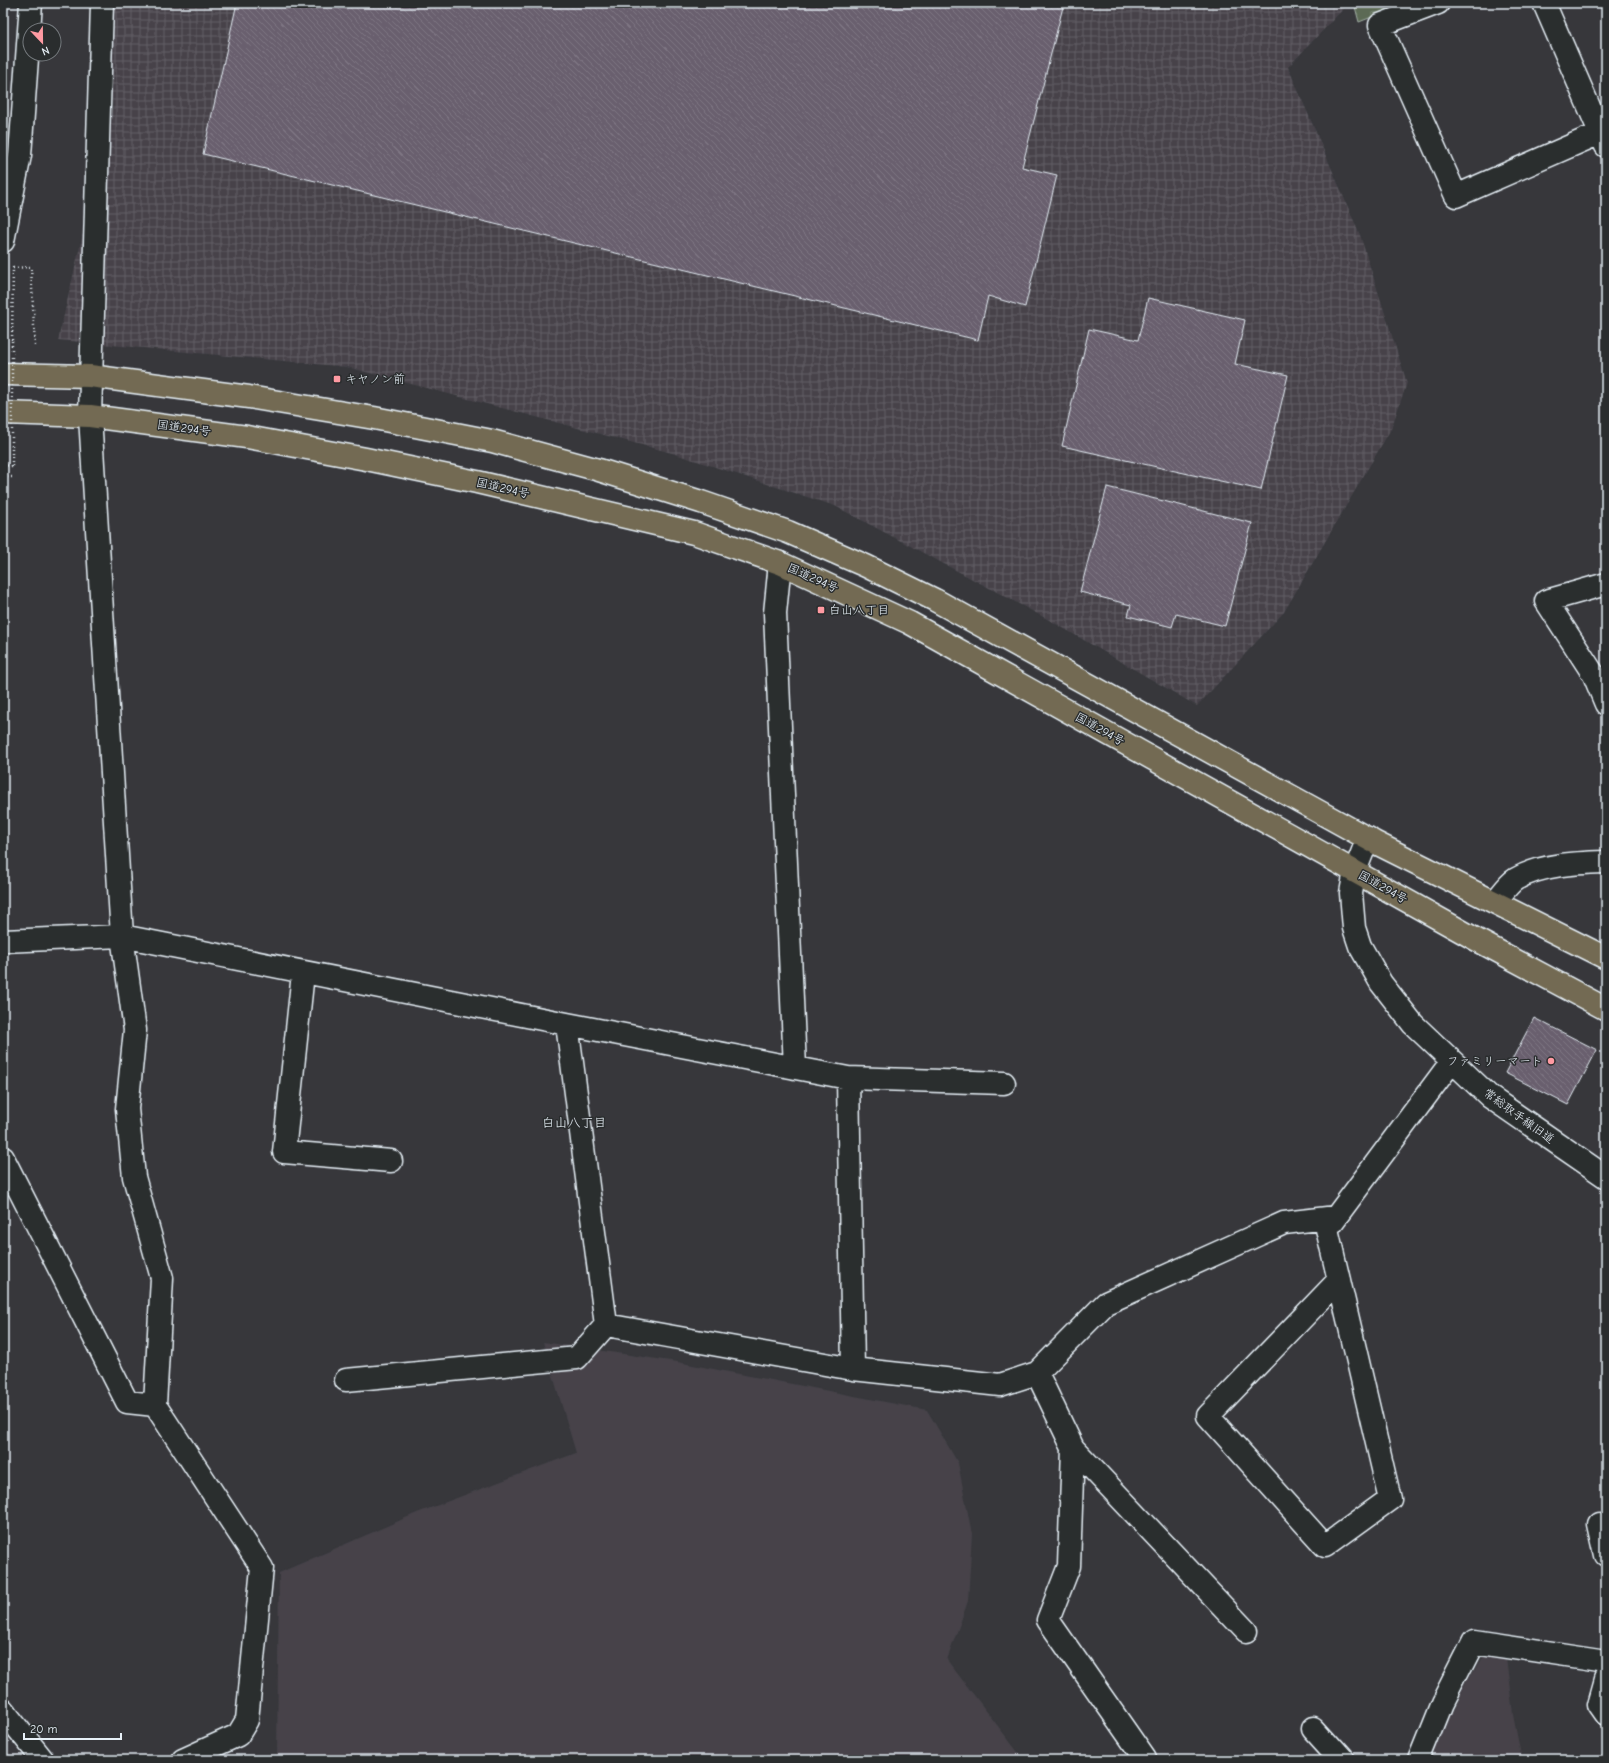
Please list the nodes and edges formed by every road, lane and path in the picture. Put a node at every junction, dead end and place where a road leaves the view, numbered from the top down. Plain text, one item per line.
1 (31, 3) edge
2 (102, 3) edge
3 (1438, 3) edge
4 (1544, 3) edge
5 (1603, 140) edge
6 (3, 241) edge
7 (35, 352) dead end
8 (3, 374) edge
9 (90, 376) junction
10 (3, 413) edge
11 (90, 416) junction
12 (3, 465) edge
13 (3, 477) edge
14 (13, 477) dead end
15 (780, 563) junction
16 (1606, 584) edge
17 (1606, 704) edge
18 (1368, 838) junction
19 (1606, 862) edge
20 (1355, 871) junction
21 (1495, 902) junction
22 (122, 936) junction
23 (3, 941) edge
24 (1606, 958) edge
25 (303, 972) junction
26 (1606, 1009) edge
27 (567, 1024) junction
28 (1452, 1060) junction
29 (795, 1068) junction
30 (848, 1078) junction
31 (1004, 1084) dead end
32 (3, 1158) edge
33 (391, 1161) dead end
34 (1606, 1177) edge
35 (1336, 1217) junction
36 (1339, 1280) junction
37 (606, 1325) junction
38 (853, 1369) junction
39 (1037, 1373) junction
40 (346, 1380) dead end
41 (155, 1405) junction
42 (1073, 1448) junction
43 (1599, 1524) dead end
44 (1606, 1555) edge
45 (1246, 1631) dead end
46 (1606, 1662) edge
47 (1606, 1678) edge
48 (3, 1710) edge
49 (1606, 1714) edge
50 (1312, 1729) dead end
51 (1145, 1759) dead end
52 (43, 1760) edge
53 (183, 1760) edge
54 (1341, 1760) edge
55 (1419, 1760) edge

1 - 6 street
2 - 9 street
3 - 5 street
4 - 5 street
7 - 12 path, bridge
8 - 9 highway
9 - 11 street
9 - 18 highway
10 - 11 highway, 国道294号
11 - 15 highway, 国道294号
11 - 22 street
13 - 14 path
15 - 20 highway, 国道294号
15 - 29 street
16 - 17 street
18 - 20 street, 常総取手線旧道
18 - 21 highway
19 - 21 street
20 - 26 highway, 国道294号
20 - 28 street, 常総取手線旧道
21 - 24 highway
22 - 23 street
22 - 25 street
22 - 41 street
25 - 27 street
25 - 33 street
27 - 29 street
27 - 37 street
28 - 34 street, 常総取手線旧道
28 - 35 street
29 - 30 street
30 - 31 street
30 - 38 street
32 - 41 street
35 - 36 street
35 - 39 street
36 - 36 street
37 - 38 street
37 - 40 street
38 - 39 street
39 - 42 street
41 - 53 street
42 - 45 street
42 - 51 street
43 - 44 street
46 - 55 street
47 - 49 street
48 - 52 street
50 - 54 street

